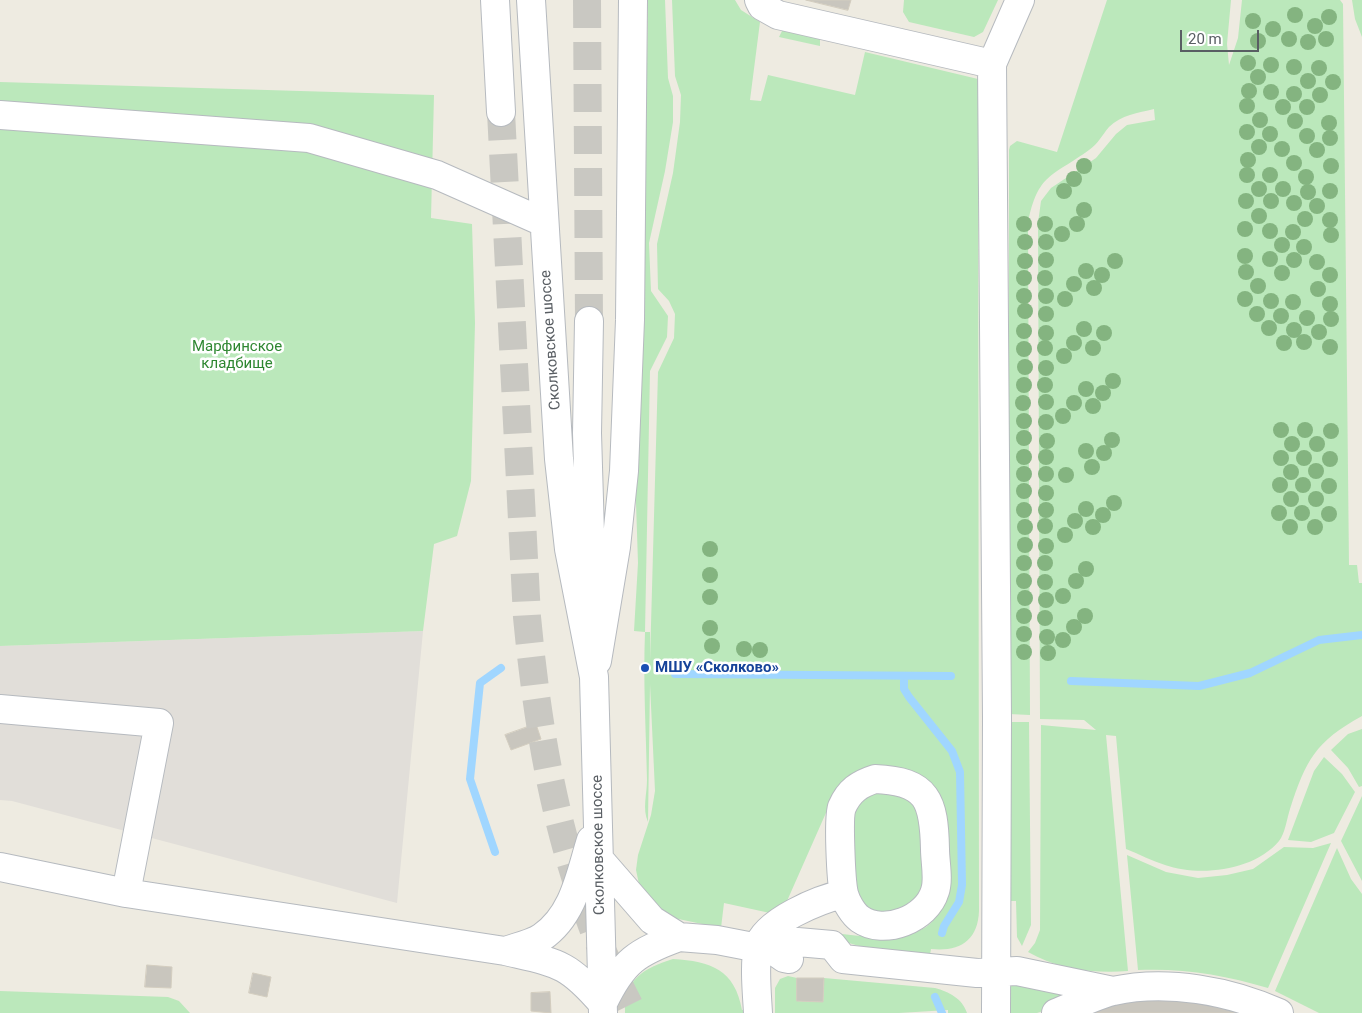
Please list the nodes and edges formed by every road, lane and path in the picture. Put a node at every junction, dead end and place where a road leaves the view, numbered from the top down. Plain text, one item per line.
1 (495, 0) edge
2 (531, 0) edge
3 (633, 0) edge
4 (759, 0) edge
5 (1020, 0) edge
6 (992, 64) junction
7 (501, 112) tunnel mouth
8 (0, 115) edge
9 (543, 222) junction
10 (589, 321) tunnel mouth
11 (594, 677) junction
12 (0, 709) edge
13 (598, 817) junction
14 (599, 859) junction
15 (0, 867) edge
16 (126, 893) junction
17 (844, 894) junction
18 (679, 936) junction
19 (766, 950) junction
20 (505, 951) junction
21 (997, 971) junction
22 (1113, 991) junction
23 (603, 1008) edge
24 (758, 1013) edge
25 (996, 1013) edge
26 (1056, 1013) edge
27 (1279, 1013) edge

1 - 7 street
2 - 9 street, Сколковское шоссе
3 - 11 street, Сколковское шоссе
4 - 6 street
5 - 6 street
6 - 21 street
8 - 9 street
9 - 11 street, Сколковское шоссе
10 - 11 street
11 - 13 street, Сколковское шоссе
12 - 16 street
13 - 14 street, Сколковское шоссе
13 - 20 street
14 - 18 street
14 - 23 street, Сколковское шоссе
15 - 16 street
16 - 20 street
17 - 17 street
17 - 19 street
18 - 19 street
18 - 23 street
19 - 21 street
19 - 24 street
20 - 23 street
21 - 22 street
21 - 25 street
22 - 26 street
22 - 27 street

